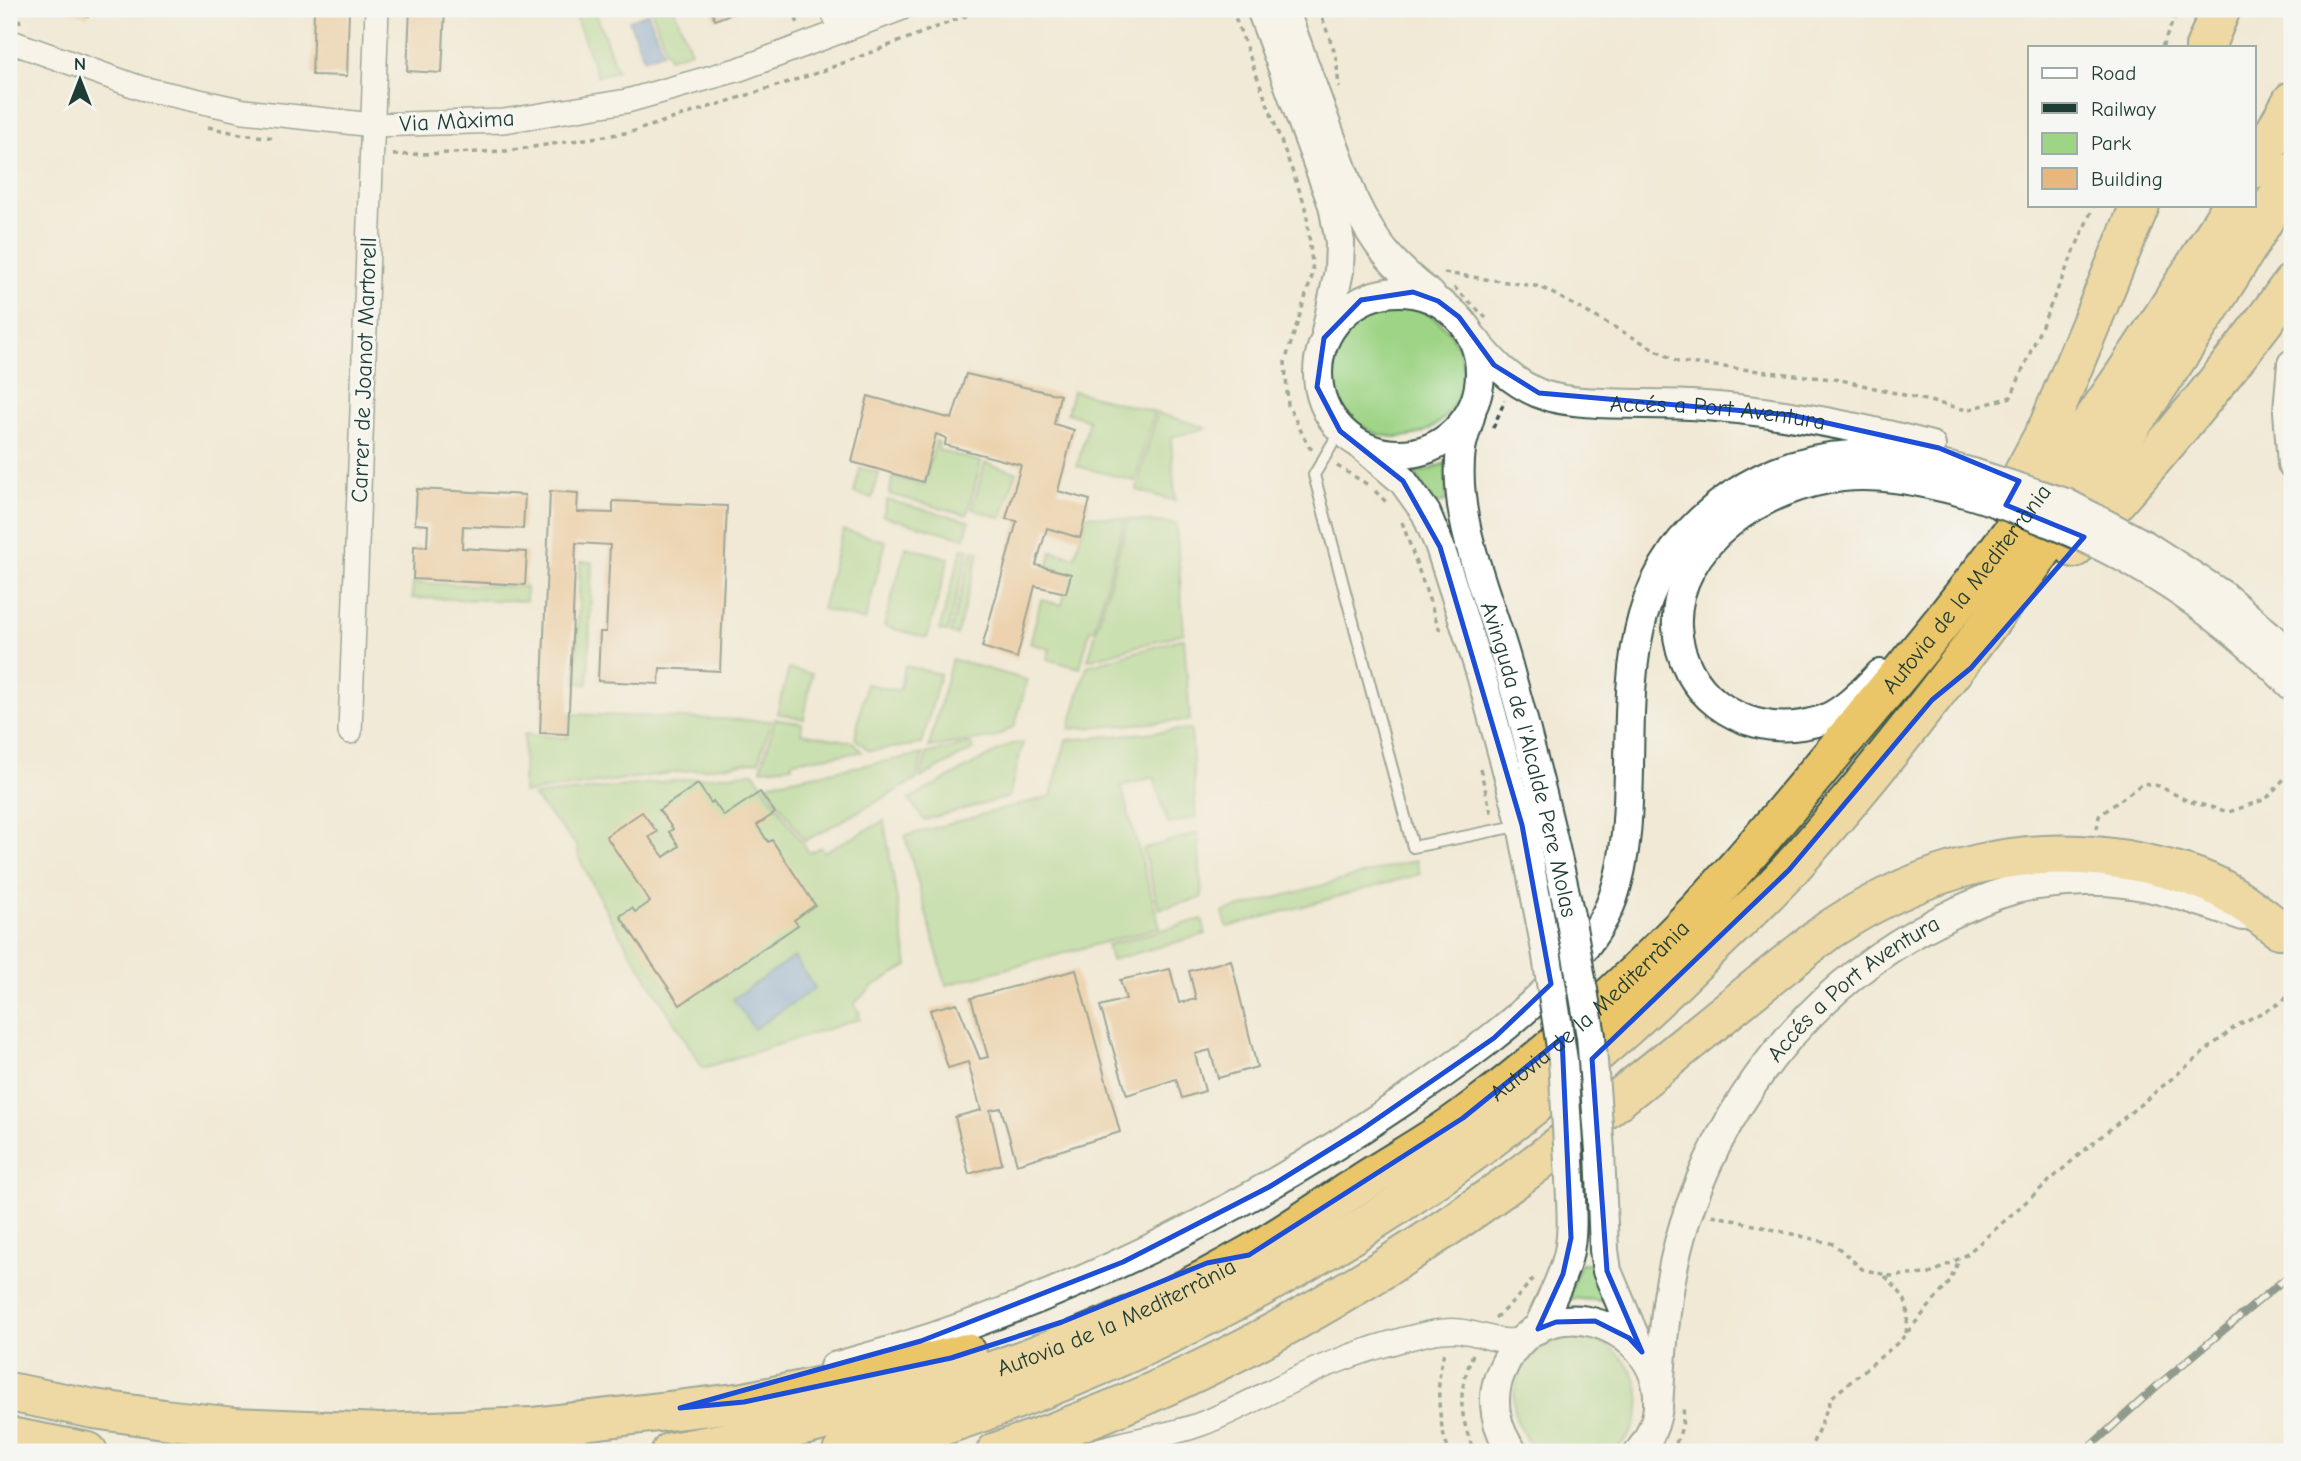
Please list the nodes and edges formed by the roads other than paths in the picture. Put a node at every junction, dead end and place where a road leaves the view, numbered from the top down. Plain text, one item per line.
1 (377, 9) edge
2 (832, 9) edge
3 (900, 9) edge
4 (1261, 9) edge
5 (1284, 9) edge
6 (2221, 9) edge
7 (841, 31) junction
8 (9, 41) edge
9 (2205, 46) edge
10 (2292, 101) edge
11 (373, 124) junction
12 (2256, 165) edge
13 (2292, 172) edge
14 (2140, 206) edge
15 (2231, 206) edge
16 (2292, 283) edge
17 (1438, 301) junction
18 (1324, 338) junction
19 (1474, 339) junction
20 (2292, 364) edge
21 (1471, 413) junction
22 (1351, 438) junction
23 (2292, 464) edge
24 (1971, 476) junction
25 (2137, 553) junction
26 (2292, 655) edge
27 (1884, 670) junction
28 (2292, 686) edge
29 (1931, 700) junction
30 (350, 732) dead end
31 (1844, 740) junction
32 (1522, 825) junction
33 (2286, 934) edge
34 (1249, 1255) junction
35 (1531, 1334) junction
36 (1477, 1335) junction
37 (1642, 1352) junction
38 (1497, 1381) junction
39 (9, 1392) edge
40 (1658, 1406) junction
41 (680, 1408) junction
42 (934, 1429) junction
43 (9, 1437) edge
44 (88, 1452) edge
45 (671, 1452) edge
46 (842, 1452) edge
47 (899, 1452) edge
48 (996, 1452) edge
49 (1093, 1452) edge
50 (1514, 1452) edge
51 (1640, 1452) edge

1 - 11 street, Carrer de Joanot Martorell
2 - 7 street
3 - 7 street, Via Màxima
4 - 18 street
5 - 17 street
6 - 9 highway
7 - 11 street, Via Màxima
8 - 11 street, Via Màxima
10 - 12 highway
11 - 30 street, Carrer de Joanot Martorell
13 - 29 highway, Autovia de la Mediterrània
14 - 27 highway
15 - 31 highway, Autovia de la Mediterrània
16 - 29 highway
17 - 18 street
17 - 19 street
18 - 22 street
19 - 21 street
19 - 24 street, Accés a Port Aventura
20 - 23 street
21 - 22 street
21 - 37 street, Avinguda de l'Alcalde Pere Molas, bridge
22 - 32 street, Avinguda de l'Alcalde Pere Molas
22 - 32 lane
24 - 25 street, bridge
24 - 25 street, bridge
24 - 27 street
24 - 41 street
25 - 26 street
25 - 28 street
27 - 31 highway
29 - 42 highway, Autovia de la Mediterrània
31 - 34 highway, Autovia de la Mediterrània
32 - 35 street, Avinguda de l'Alcalde Pere Molas, bridge
33 - 40 street, Accés a Port Aventura
33 - 48 highway
34 - 41 highway
34 - 45 highway, Autovia de la Mediterrània
35 - 36 street
35 - 37 street
35 - 38 street, Avinguda de l'Alcalde Pere Molas
36 - 38 street
36 - 49 street
37 - 40 street, Avinguda de l'Alcalde Pere Molas
38 - 50 street
39 - 41 highway
40 - 51 street
42 - 46 highway, Autovia de la Mediterrània
42 - 47 highway
43 - 44 highway

